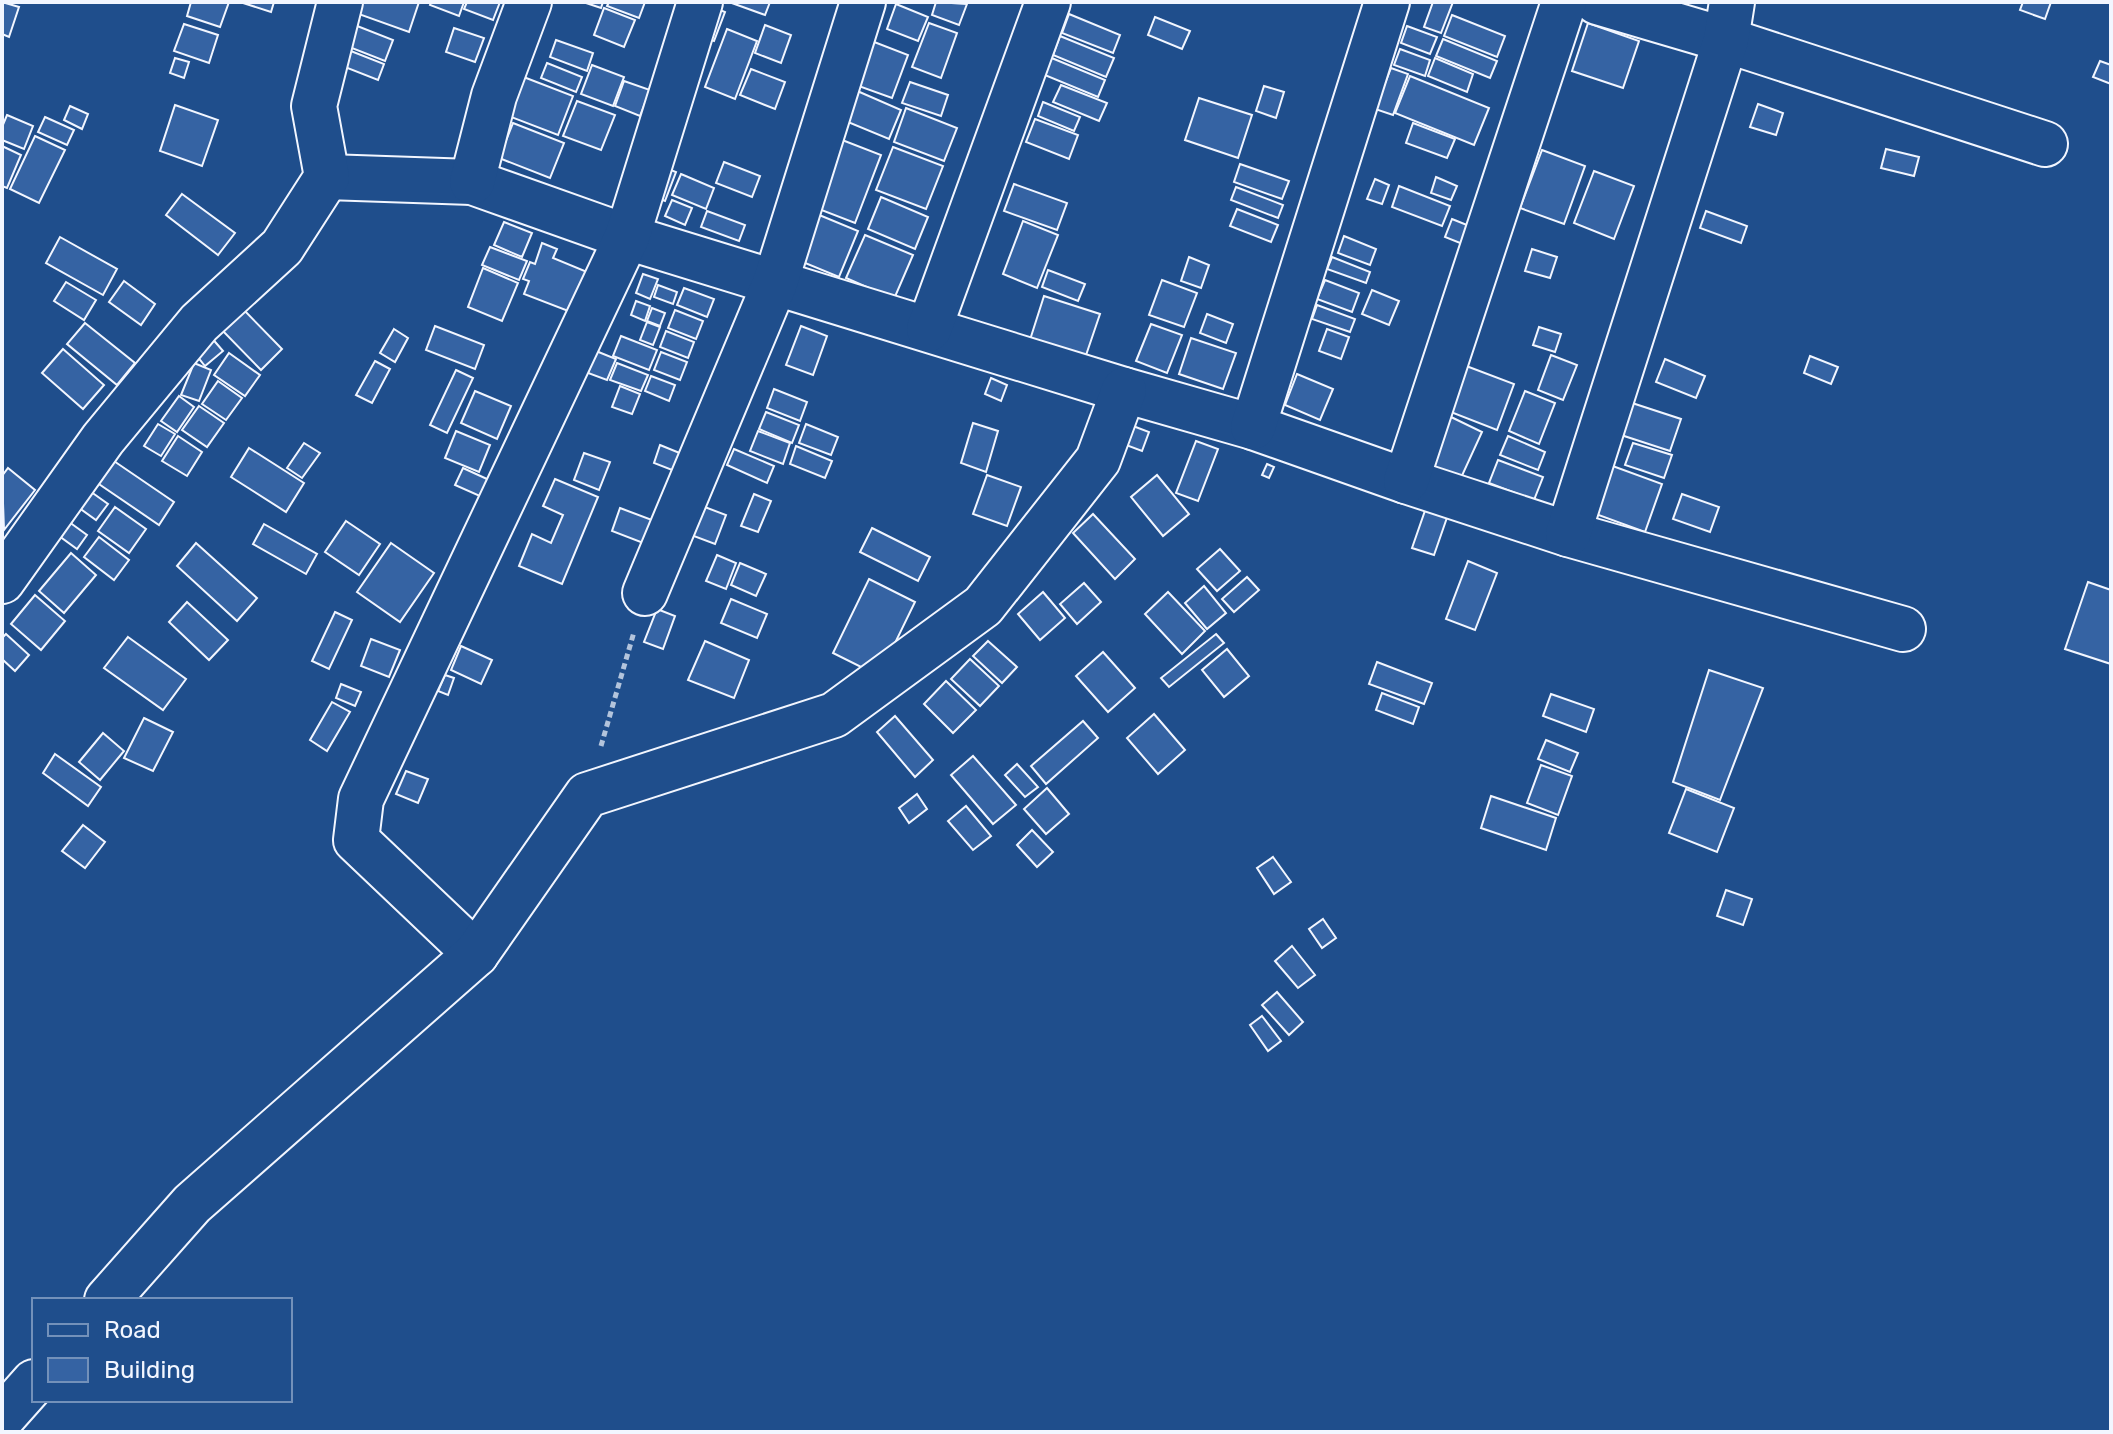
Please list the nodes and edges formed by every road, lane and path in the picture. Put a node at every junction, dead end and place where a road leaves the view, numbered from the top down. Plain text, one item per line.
1 (340, 2) edge
2 (529, 2) edge
3 (700, 2) edge
4 (863, 2) edge
5 (1048, 2) edge
6 (1387, 2) edge
7 (1564, 2) edge
8 (1597, 2) edge
9 (1729, 21) edge
10 (2045, 144) dead end
11 (327, 177) junction
12 (472, 182) junction
13 (627, 237) junction
14 (775, 283) junction
15 (929, 329) junction
16 (1124, 390) junction
17 (1253, 427) junction
18 (1406, 481) junction
19 (1568, 534) junction
20 (2, 581) edge
21 (645, 593) joint
22 (1903, 629) dead end
23 (587, 795) junction
24 (476, 954) junction
25 (109, 1298) edge
26 (32, 1384) edge
27 (2, 1418) edge

1 - 11 street
2 - 12 street
3 - 13 street
4 - 14 street
5 - 15 street
6 - 17 street
7 - 18 street
8 - 9 street
9 - 10 street
9 - 19 street
11 - 12 street
11 - 20 street
12 - 13 street
13 - 14 street
13 - 24 street
14 - 15 street
14 - 21 street
15 - 16 street
16 - 17 street
16 - 23 street
17 - 18 street
18 - 19 street
19 - 22 street
21 - 23 path
23 - 24 street
24 - 25 street
26 - 27 street

